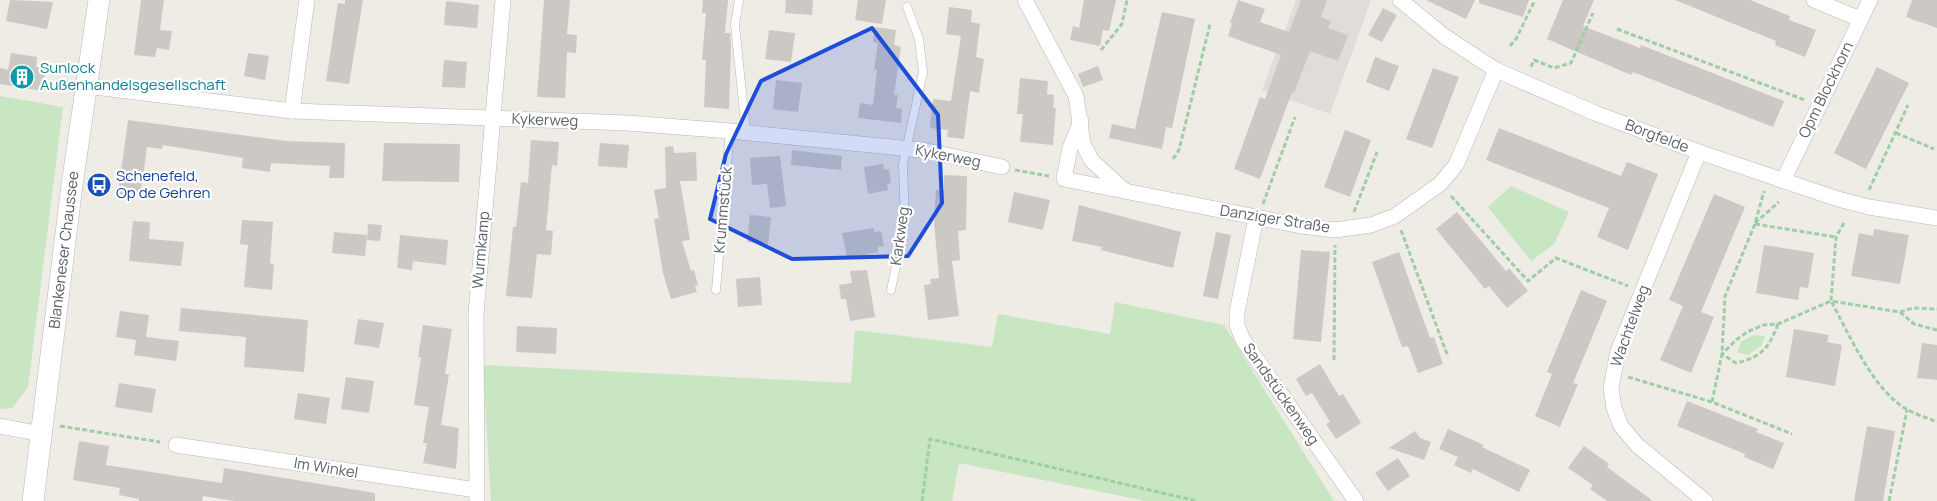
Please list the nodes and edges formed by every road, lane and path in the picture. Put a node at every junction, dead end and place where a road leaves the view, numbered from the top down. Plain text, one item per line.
1 (99, 0) edge
2 (307, 0) edge
3 (503, 0) edge
4 (739, 0) edge
5 (1025, 0) edge
6 (1127, 0) edge
7 (1400, 0) edge
8 (1535, 0) edge
9 (1814, 0) edge
10 (1870, 0) edge
11 (906, 6) dead end
12 (1593, 13) dead end
13 (1860, 19) junction
14 (1210, 24) dead end
15 (1617, 29) dead end
16 (1510, 46) dead end
17 (1100, 50) dead end
18 (1496, 70) junction
19 (1530, 70) dead end
20 (86, 86) junction
21 (1808, 101) dead end
22 (1908, 105) dead end
23 (292, 111) junction
24 (1295, 117) dead end
25 (494, 118) junction
26 (1081, 121) junction
27 (730, 131) junction
28 (746, 132) junction
29 (1896, 133) junction
30 (907, 148) junction
31 (1934, 148) dead end
32 (1377, 152) dead end
33 (1699, 152) junction
34 (1173, 159) dead end
35 (1002, 167) joint
36 (1064, 179) junction
37 (1783, 181) junction
38 (1440, 184) junction
39 (1765, 186) dead end
40 (1869, 190) dead end
41 (1125, 191) junction
42 (1779, 202) dead end
43 (1395, 216) junction
44 (1256, 218) junction
45 (1937, 218) edge
46 (1844, 223) dead end
47 (1754, 224) junction
48 (1342, 229) junction
49 (1836, 237) junction
50 (716, 290) dead end
51 (891, 290) dead end
52 (1642, 292) junction
53 (1831, 301) junction
54 (1937, 309) edge
55 (1900, 312) junction
56 (1778, 324) junction
57 (1937, 330) edge
58 (1722, 354) junction
59 (1448, 357) dead end
60 (1334, 360) dead end
61 (1613, 372) junction
62 (1712, 402) junction
63 (1907, 410) junction
64 (1937, 422) edge
65 (0, 426) edge
66 (49, 430) junction
67 (1792, 434) dead end
68 (176, 445) joint
69 (477, 496) edge
70 (33, 501) edge
71 (922, 501) edge
72 (1197, 501) edge
73 (1356, 501) edge
74 (1704, 501) edge
75 (1889, 501) edge

1 - 20 main road, Blankeneser Chaussee
2 - 23 street
3 - 25 street, Wurmkamp
4 - 28 lane
5 - 26 street
6 - 17 path
7 - 18 street, Borgfelde
8 - 16 path
9 - 13 street
10 - 13 street, Opm Blockhorn
11 - 30 lane, Karkweg
12 - 19 path
13 - 37 street, Opm Blockhorn
14 - 34 path
15 - 21 path
18 - 33 street, Borgfelde
18 - 38 street, Danziger Straße
20 - 23 street, Kykerweg
20 - 66 main road, Blankeneser Chaussee
22 - 29 path
23 - 25 street, Kykerweg
24 - 44 path
25 - 27 street, Kykerweg
25 - 69 street, Wurmkamp
26 - 36 street
26 - 41 street
27 - 28 street, Kykerweg
27 - 50 lane, Krummstück
28 - 30 street, Kykerweg
29 - 31 path
29 - 40 path
30 - 35 street, Kykerweg
30 - 51 lane, Karkweg
32 - 48 path
33 - 37 street, Borgfelde
33 - 52 street, Wachtelweg
35 - 36 path
36 - 41 street, Danziger Straße
37 - 45 street, Borgfelde
38 - 43 street, Danziger Straße
38 - 52 path
39 - 47 path
41 - 44 street, Danziger Straße
42 - 47 path
43 - 48 street, Danziger Straße
43 - 59 path
44 - 48 street, Danziger Straße
44 - 73 street, Sandstückenweg
46 - 49 path
47 - 49 path
47 - 58 path
48 - 60 path
49 - 53 path
52 - 61 street, Wachtelweg
53 - 55 path
53 - 56 path
53 - 63 path
54 - 55 path
55 - 57 path
56 - 58 path
56 - 58 path
58 - 62 path
61 - 62 path
61 - 74 street, Wachtelweg
62 - 67 path
63 - 64 path
63 - 75 path
65 - 66 street
66 - 68 path
66 - 70 main road, Blankeneser Chaussee
68 - 69 street, Im Winkel
71 - 72 path

